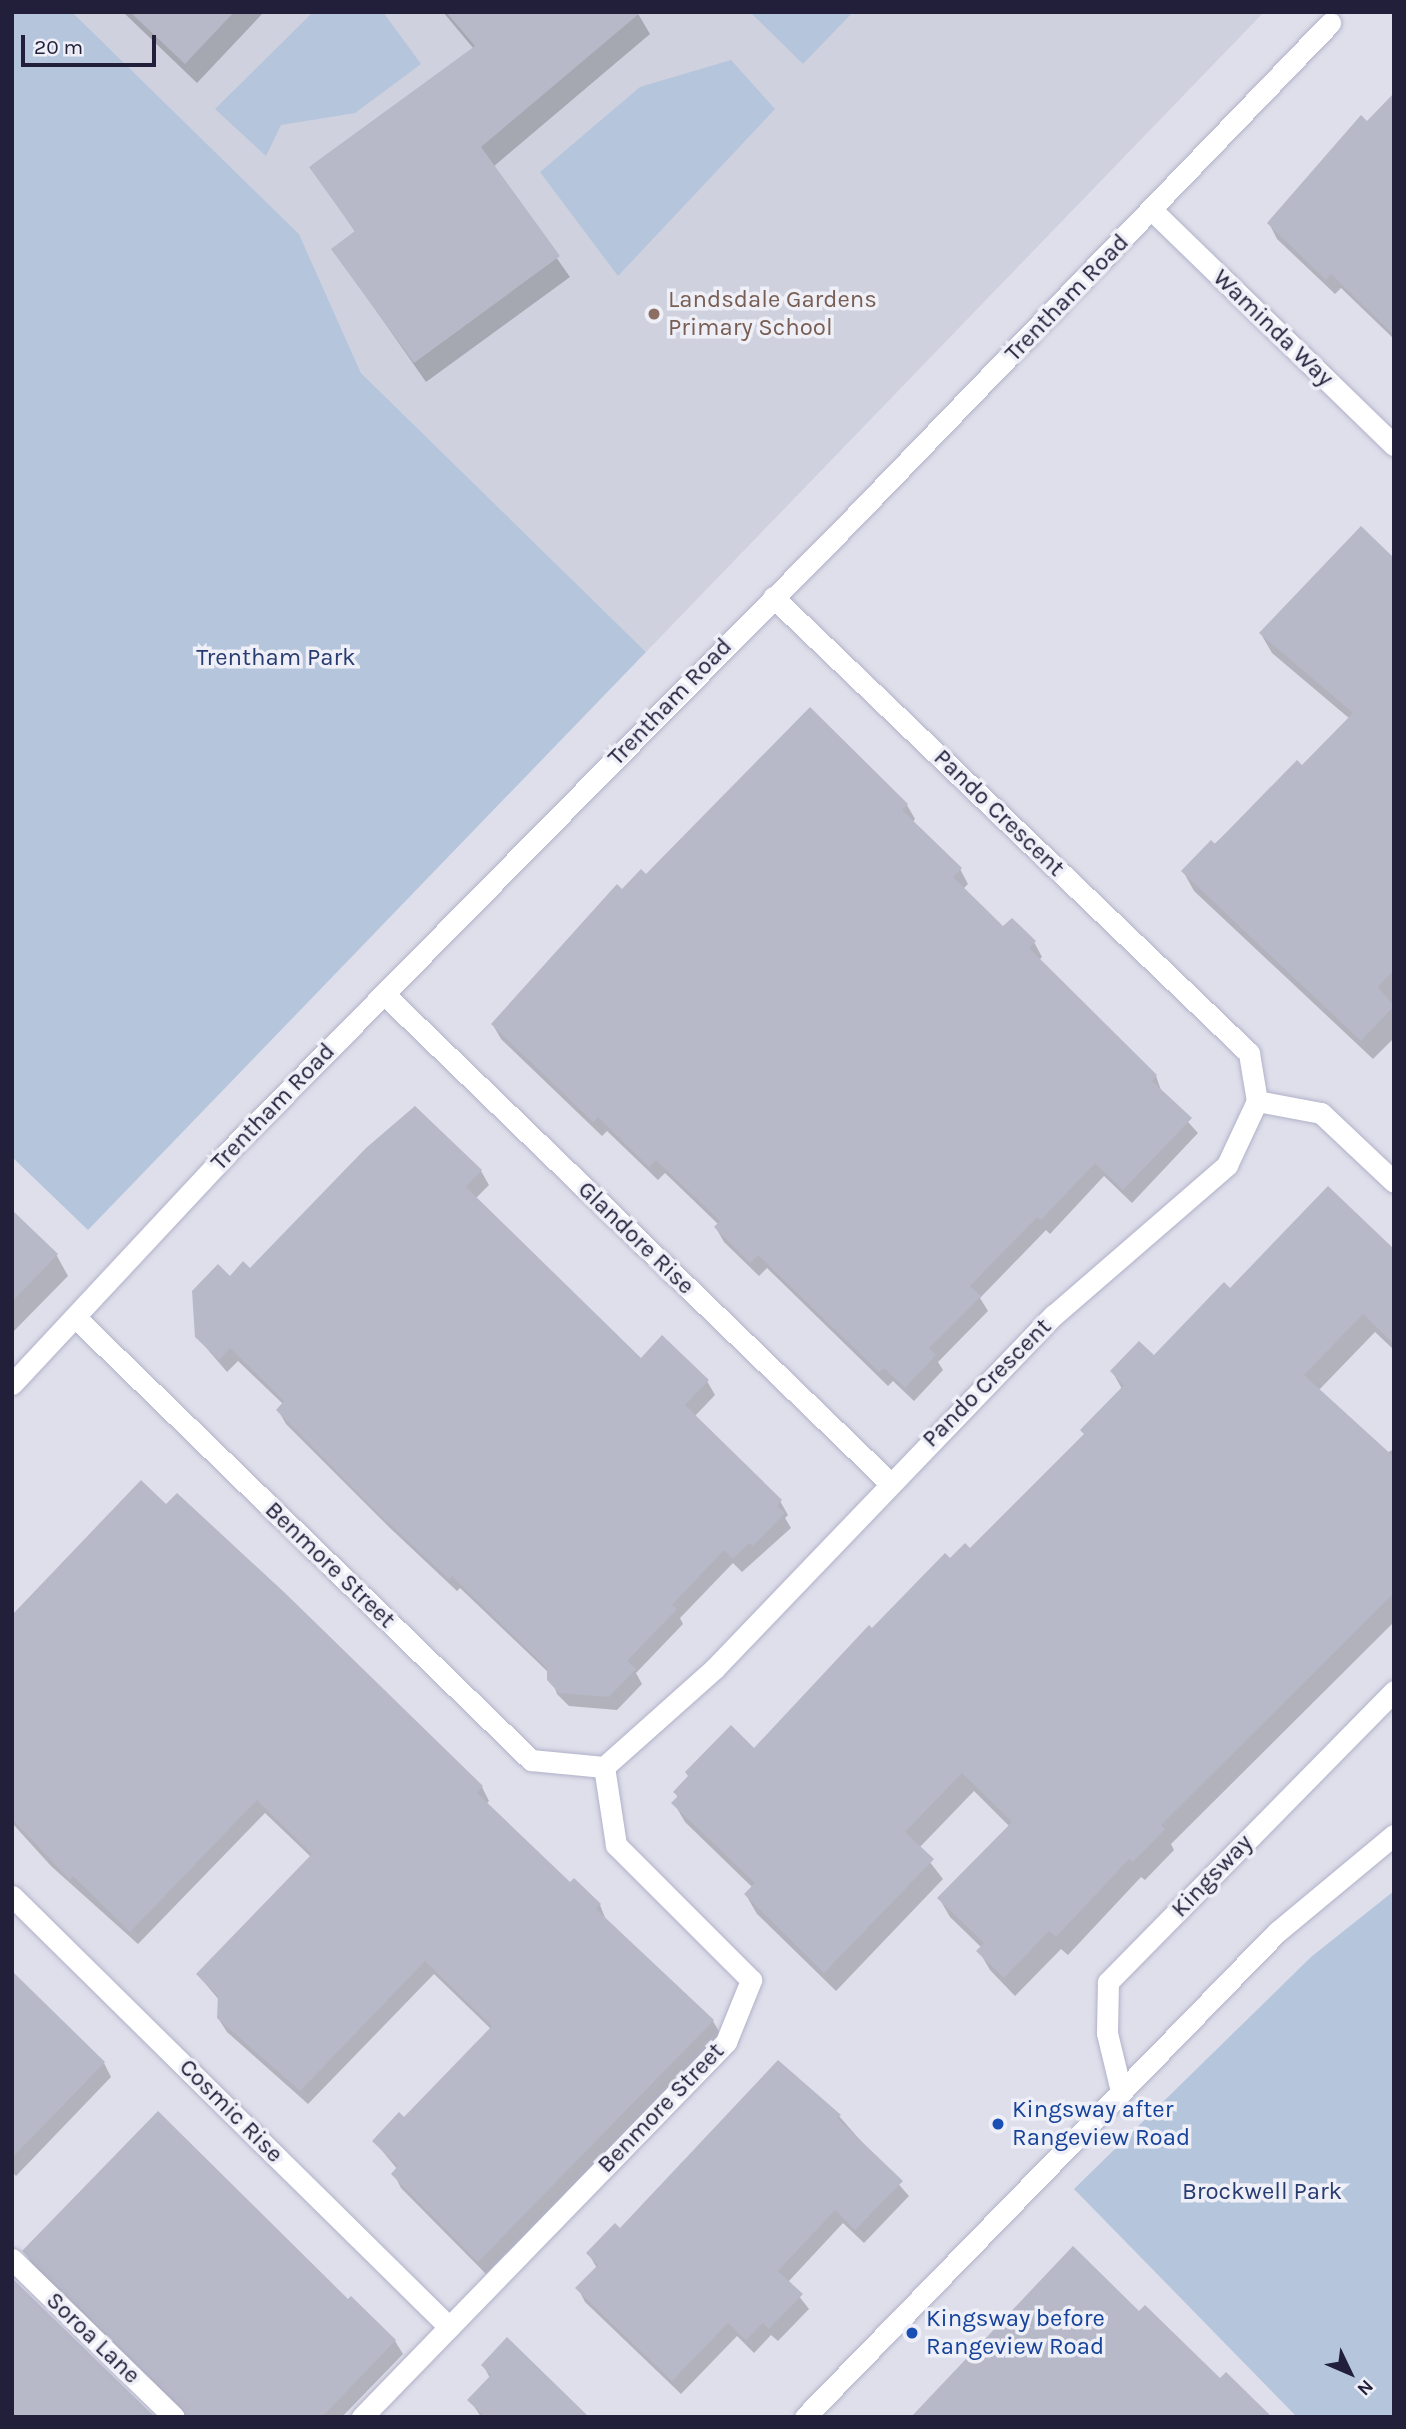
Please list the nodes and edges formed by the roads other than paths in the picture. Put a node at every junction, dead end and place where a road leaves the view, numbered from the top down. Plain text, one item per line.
1 (1330, 23) dead end
2 (1153, 211) junction
3 (1394, 445) edge
4 (773, 597) junction
5 (384, 994) junction
6 (1257, 1101) junction
7 (1394, 1182) edge
8 (76, 1319) junction
9 (12, 1384) edge
10 (889, 1482) junction
11 (1394, 1690) edge
12 (604, 1767) junction
13 (1394, 1835) edge
14 (12, 1896) edge
15 (1121, 2091) junction
16 (12, 2259) edge
17 (449, 2327) junction
18 (174, 2417) edge
19 (362, 2417) edge
20 (805, 2417) edge

1 - 2 street, Trentham Road
2 - 3 street, Waminda Way
2 - 4 street, Trentham Road
4 - 5 street, Trentham Road
4 - 6 street, Pando Crescent
5 - 8 street, Trentham Road
5 - 10 street, Glandore Rise
6 - 7 street
6 - 10 street, Pando Crescent
8 - 9 street, Trentham Road
8 - 12 street, Benmore Street
10 - 12 street, Pando Crescent
11 - 15 street, Kingsway
12 - 17 street, Benmore Street
13 - 15 street
14 - 17 street, Cosmic Rise
15 - 20 street
16 - 18 street, Soroa Lane
17 - 19 street, Benmore Street

